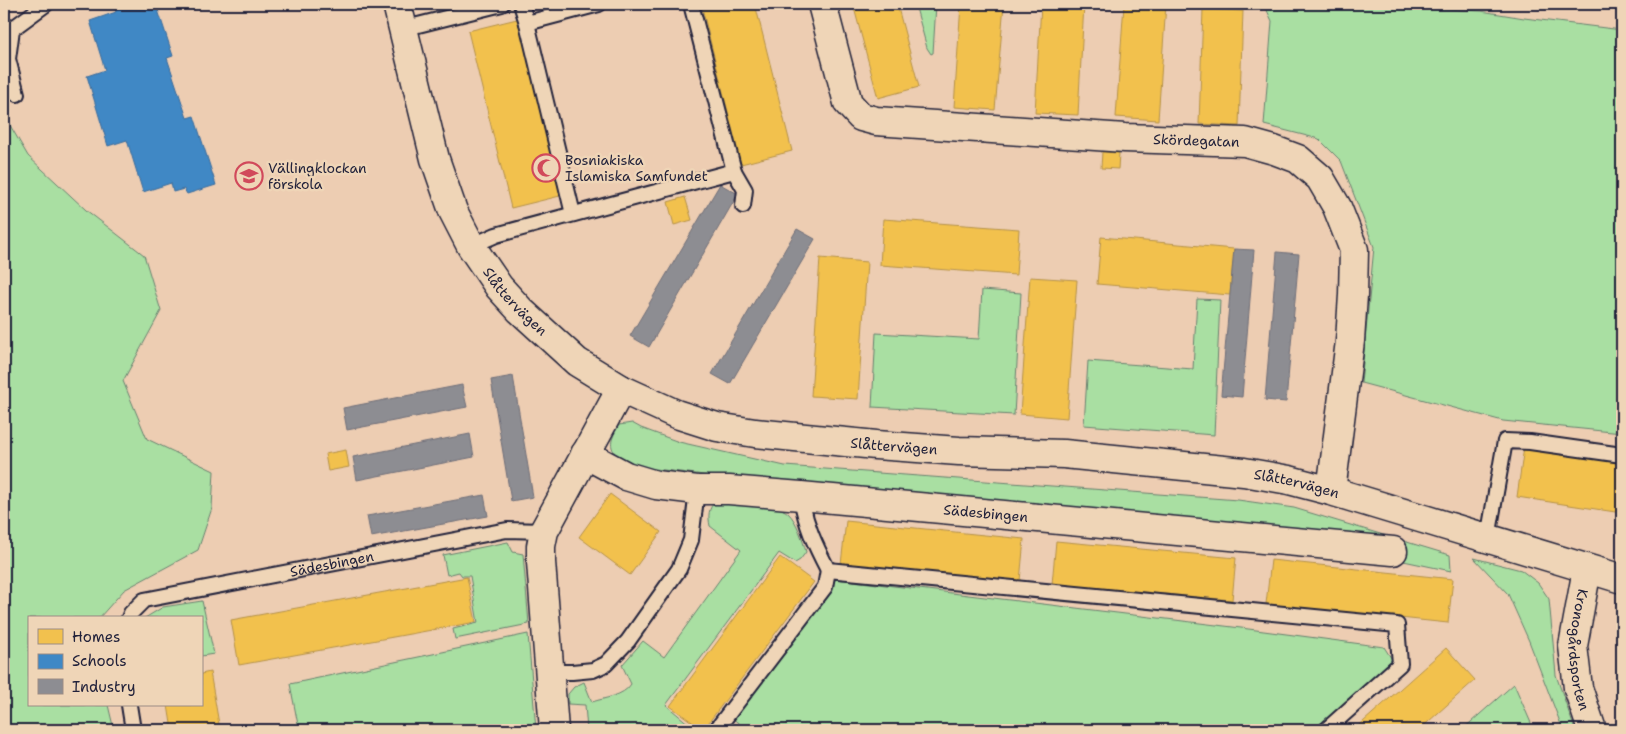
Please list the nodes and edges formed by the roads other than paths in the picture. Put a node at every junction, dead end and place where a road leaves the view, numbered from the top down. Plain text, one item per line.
1 (46, 4) edge
2 (502, 4) edge
3 (521, 4) edge
4 (599, 4) edge
5 (691, 4) edge
6 (822, 4) edge
7 (399, 16) edge
8 (527, 23) junction
9 (18, 94) dead end
10 (734, 170) junction
11 (743, 206) dead end
12 (573, 214) junction
13 (471, 246) junction
14 (621, 390) junction
15 (585, 454) junction
16 (1622, 455) edge
17 (697, 490) junction
18 (1331, 492) junction
19 (801, 496) junction
20 (544, 531) junction
21 (1488, 538) junction
22 (1393, 551) dead end
23 (1587, 569) junction
24 (828, 570) junction
25 (1622, 579) edge
26 (130, 616) edge
27 (549, 672) junction
28 (129, 706) edge
29 (133, 730) edge
30 (554, 730) edge
31 (716, 730) edge
32 (1326, 730) edge
33 (1592, 730) edge

1 - 9 lane
2 - 7 lane
3 - 8 lane
4 - 8 lane
5 - 10 lane
6 - 18 street, Skördegatan
7 - 13 street, Slåttervägen
8 - 12 lane
10 - 11 lane
10 - 12 lane
12 - 13 lane
13 - 14 street, Slåttervägen
14 - 15 street
14 - 18 street, Slåttervägen
15 - 17 street, Sädesbingen
15 - 20 street
16 - 21 lane
17 - 19 street, Sädesbingen
17 - 27 lane
18 - 21 street, Slåttervägen
19 - 22 street, Sädesbingen
19 - 24 lane
20 - 26 lane, Sädesbingen
20 - 27 street
21 - 23 street, Slåttervägen
23 - 25 street, Slåttervägen
23 - 33 street, Kronogårdsporten
24 - 31 lane
24 - 32 lane
27 - 30 street
28 - 29 lane

